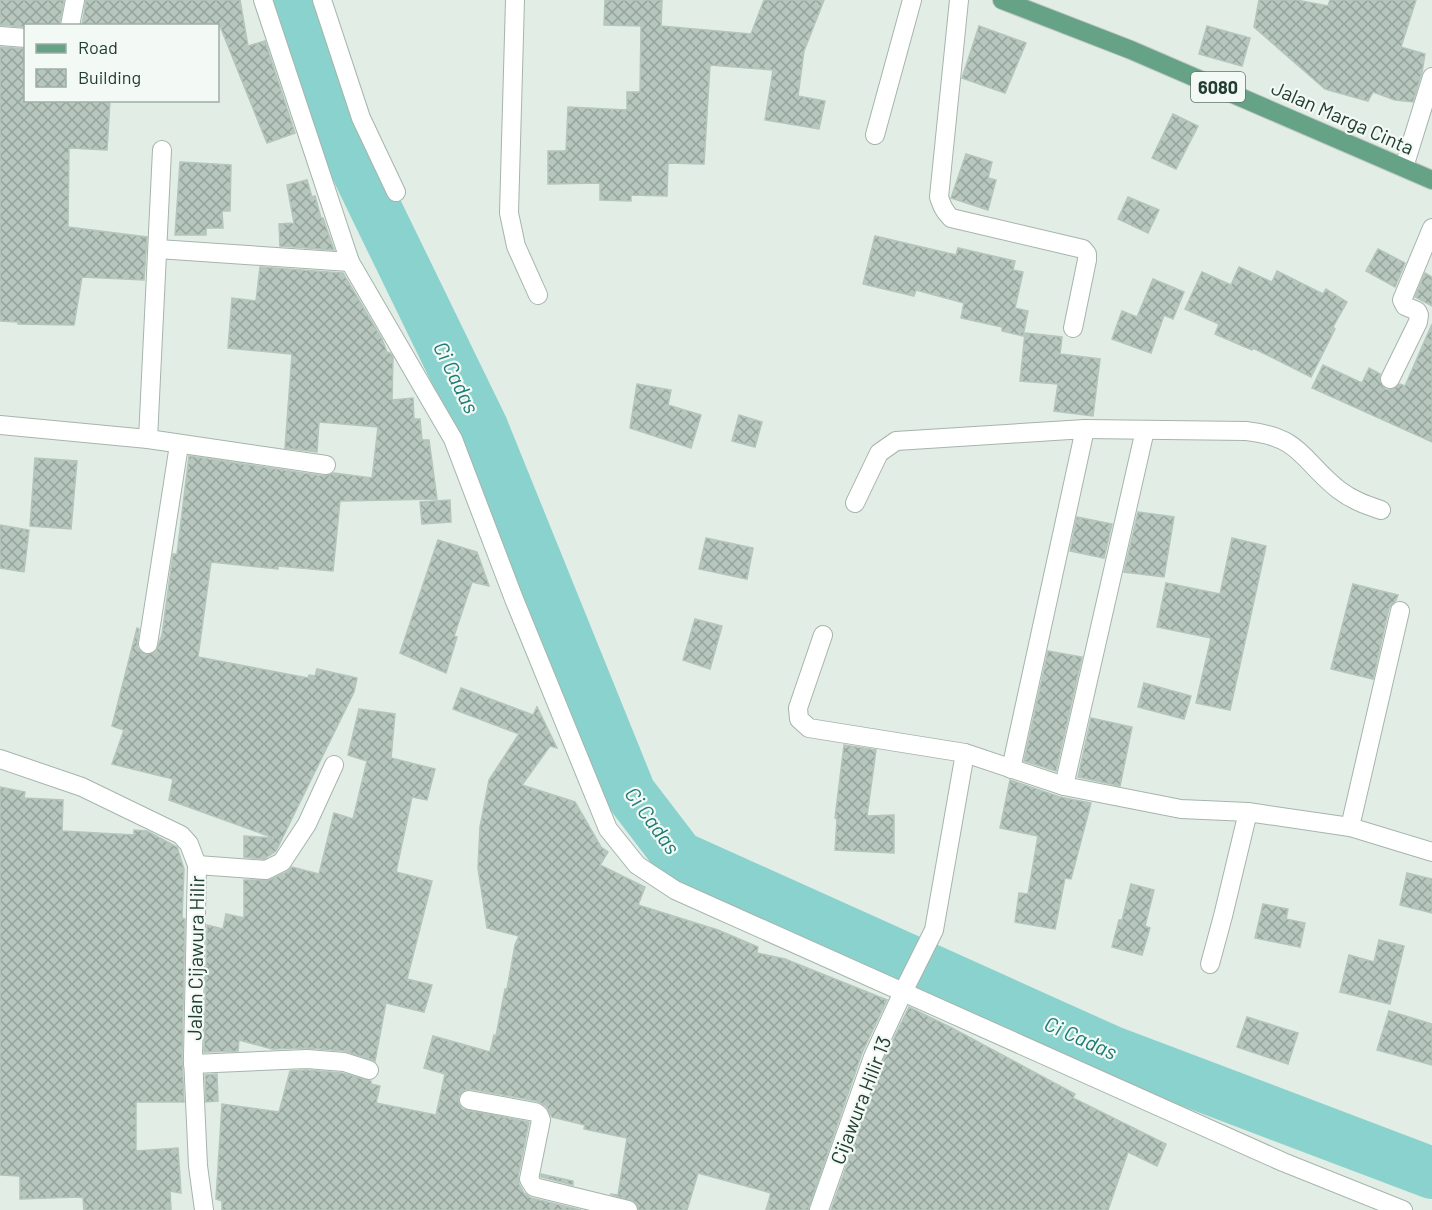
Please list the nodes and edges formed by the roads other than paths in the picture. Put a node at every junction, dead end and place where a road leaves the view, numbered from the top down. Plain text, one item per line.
1 (75, 0) edge
2 (263, 0) edge
3 (322, 0) edge
4 (515, 0) edge
5 (912, 0) edge
6 (959, 0) edge
7 (1002, 0) edge
8 (70, 24) edge
9 (0, 36) edge
10 (24, 38) edge
11 (1432, 77) edge
12 (874, 135) dead end
13 (162, 150) dead end
14 (1404, 167) junction
15 (1432, 180) edge
16 (396, 192) dead end
17 (1432, 228) edge
18 (158, 249) junction
19 (350, 262) junction
20 (538, 295) dead end
21 (1073, 328) dead end
22 (1390, 379) dead end
23 (0, 425) edge
24 (1085, 429) junction
25 (1145, 430) junction
26 (148, 439) junction
27 (178, 445) junction
28 (326, 465) dead end
29 (855, 503) dead end
30 (1382, 510) dead end
31 (1400, 611) dead end
32 (823, 635) dead end
33 (148, 645) dead end
34 (965, 753) junction
35 (0, 759) edge
36 (334, 765) dead end
37 (1011, 769) junction
38 (1064, 786) junction
39 (1248, 813) junction
40 (1350, 827) junction
41 (1432, 852) edge
42 (197, 866) junction
43 (1210, 964) dead end
44 (906, 985) junction
45 (193, 1064) junction
46 (369, 1071) dead end
47 (469, 1100) dead end
48 (204, 1210) edge
49 (628, 1210) edge
50 (819, 1210) edge
51 (1403, 1210) edge

1 - 8 street
2 - 19 street
3 - 16 street
4 - 20 street
5 - 12 street
6 - 21 street
7 - 14 main road, Jalan Marga Cinta / 6080
9 - 10 street
11 - 14 street
13 - 18 street
14 - 15 main road, Jalan Marga Cinta / 6080
17 - 22 street
18 - 19 street
18 - 26 street
19 - 44 street
23 - 26 street
24 - 25 street
24 - 29 street
24 - 37 street
25 - 30 street
25 - 38 street
26 - 27 street
27 - 28 street
27 - 33 street
31 - 40 street
32 - 34 street
34 - 37 street
34 - 44 street, Cijawura Hilir 13
35 - 42 street, Jalan Cijawura Hilir
36 - 42 street
37 - 38 street
38 - 39 street
39 - 40 street
39 - 43 street
40 - 41 street
42 - 45 street, Jalan Cijawura Hilir
44 - 50 street, Cijawura Hilir 13
44 - 51 street
45 - 46 street
45 - 48 street, Jalan Cijawura Hilir
47 - 49 street

